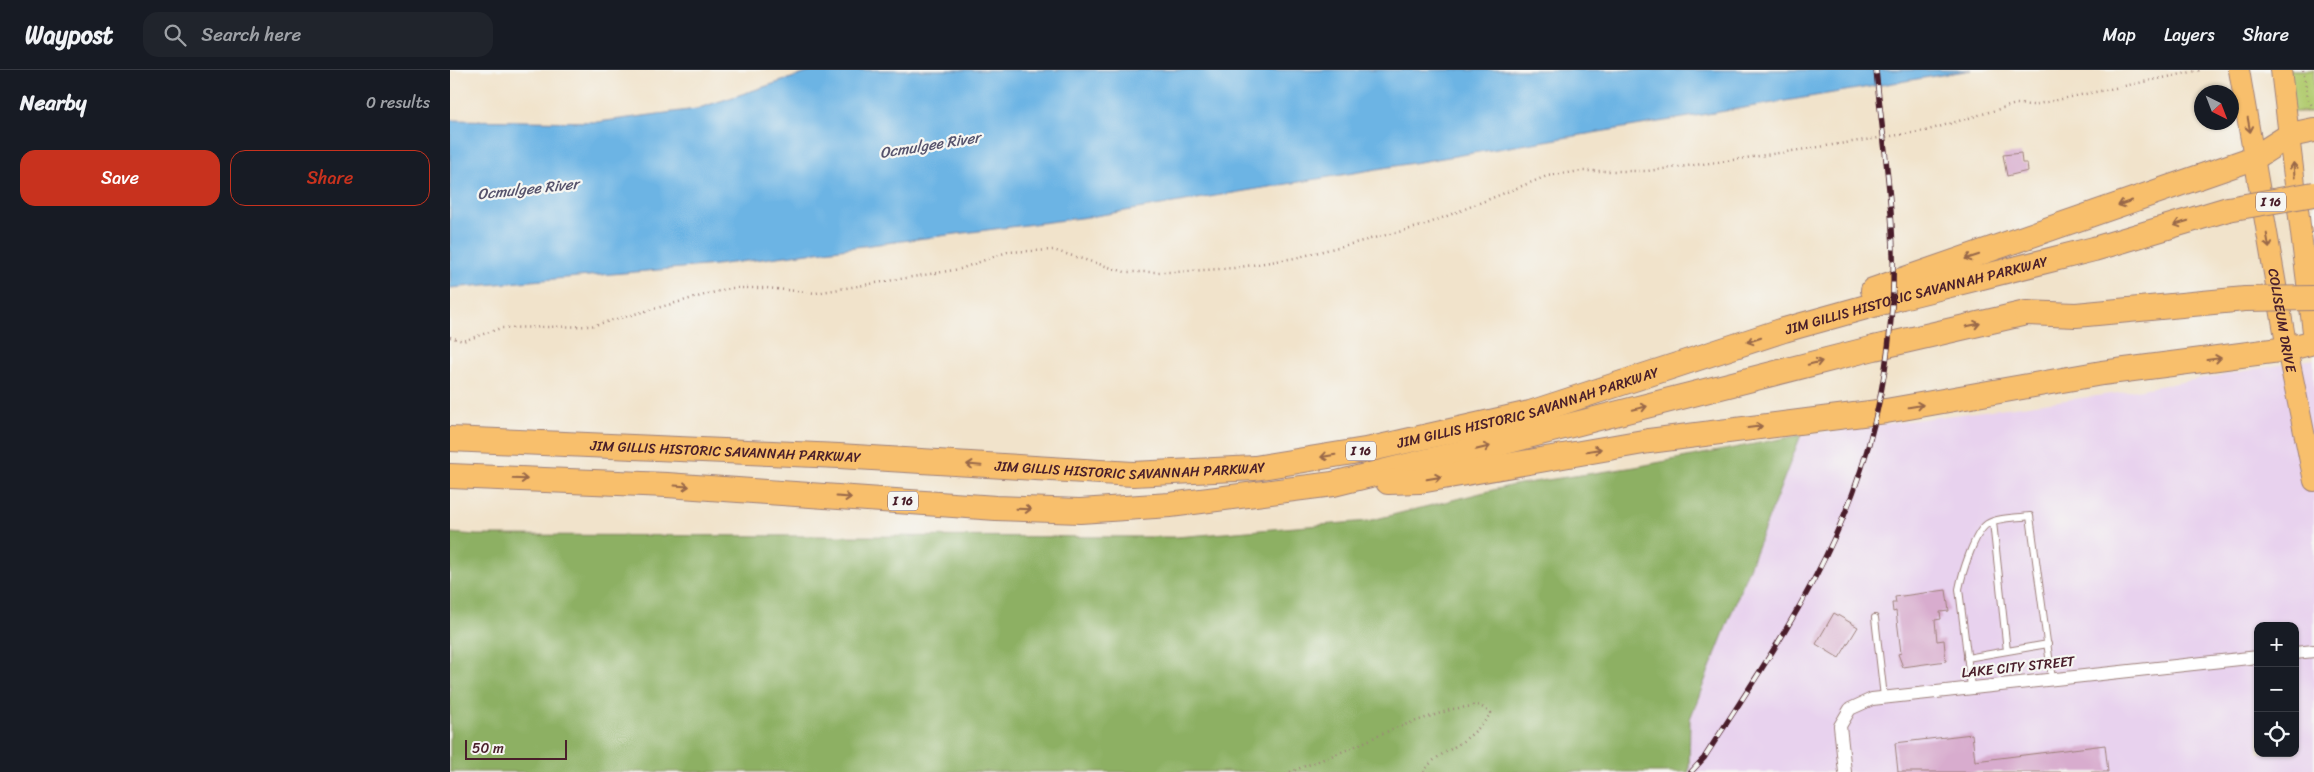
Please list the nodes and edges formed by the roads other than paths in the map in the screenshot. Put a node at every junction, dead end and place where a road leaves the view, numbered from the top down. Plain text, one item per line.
1 (2239, 70) edge
2 (2283, 78) edge
3 (2314, 130) edge
4 (2290, 135) junction
5 (2254, 158) junction
6 (2314, 194) edge
7 (2314, 298) edge
8 (1784, 330) junction
9 (2314, 341) edge
10 (2287, 349) junction
11 (450, 439) edge
12 (450, 476) edge
13 (2314, 481) edge
14 (1333, 484) junction
15 (1993, 522) junction
16 (1875, 618) dead end
17 (2048, 644) junction
18 (2007, 651) junction
19 (2314, 651) edge
20 (2299, 653) edge
21 (2254, 657) edge
22 (1968, 658) junction
23 (2052, 679) junction
24 (1971, 687) junction
25 (1884, 697) junction
26 (1845, 772) edge

1 -> 5 main road, COLISEUM DRIVE
2 - 4 main road, COLISEUM DRIVE
3 - 4 highway
4 - 5 highway
9 -> 4 main road, COLISEUM DRIVE
5 -> 8 highway
5 -> 10 main road, COLISEUM DRIVE
6 -> 8 highway, JIM GILLIS HISTORIC SAVANNAH PARKWAY / I 16, bridge
14 -> 7 highway, JIM GILLIS HISTORIC SAVANNAH PARKWAY / I 16, bridge
8 -> 11 highway, JIM GILLIS HISTORIC SAVANNAH PARKWAY / I 16
9 - 10 highway
10 - 13 main road, COLISEUM DRIVE
14 -> 10 highway
12 -> 14 highway, JIM GILLIS HISTORIC SAVANNAH PARKWAY / I 16
15 - 17 lane
15 - 18 lane
15 - 22 lane
16 - 25 lane
17 - 18 lane
17 - 23 lane
18 - 22 lane
19 - 20 street
21 - 23 street, LAKE CITY STREET
22 - 24 lane
23 - 24 street, LAKE CITY STREET
24 - 25 street, LAKE CITY STREET
25 - 26 street, LAKE CITY STREET

